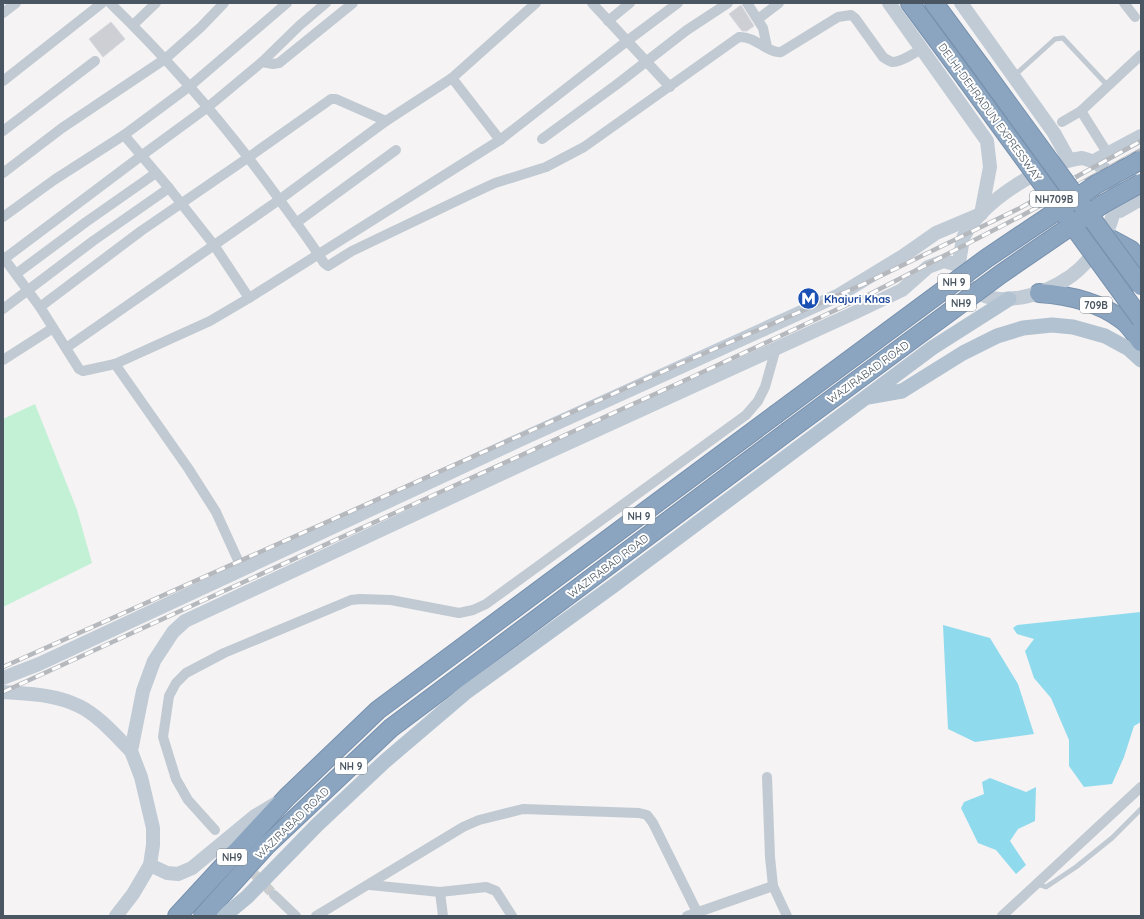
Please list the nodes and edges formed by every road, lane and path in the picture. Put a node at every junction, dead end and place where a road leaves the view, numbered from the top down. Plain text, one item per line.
1 (16, 3) edge
2 (102, 3) edge
3 (110, 3) edge
4 (156, 3) edge
5 (224, 3) edge
6 (287, 3) edge
7 (326, 3) edge
8 (353, 3) edge
9 (536, 3) edge
10 (592, 3) edge
11 (630, 3) edge
12 (678, 3) edge
13 (728, 3) edge
14 (747, 3) edge
15 (779, 3) edge
16 (889, 3) edge
17 (910, 3) edge
18 (934, 3) edge
19 (961, 3) edge
20 (1124, 3) edge
21 (3, 13) edge
22 (1135, 17) dead end
23 (758, 19) junction
24 (608, 20) junction
25 (133, 25) junction
26 (627, 41) junction
27 (767, 47) junction
28 (916, 52) junction
29 (1141, 55) edge
30 (165, 59) junction
31 (95, 61) dead end
32 (262, 62) junction
33 (647, 62) junction
34 (1014, 77) junction
35 (452, 78) junction
36 (3, 81) edge
37 (190, 86) junction
38 (1108, 86) junction
39 (670, 87) junction
40 (208, 107) junction
41 (1081, 111) junction
42 (386, 121) junction
43 (1062, 122) dead end
44 (3, 131) edge
45 (124, 135) junction
46 (1141, 136) edge
47 (542, 139) dead end
48 (500, 140) junction
49 (396, 150) dead end
50 (1108, 154) junction
51 (140, 156) junction
52 (249, 157) junction
53 (1069, 160) junction
54 (1096, 160) junction
55 (1141, 160) edge
56 (3, 173) edge
57 (156, 174) junction
58 (1141, 183) edge
59 (169, 188) junction
60 (1141, 199) edge
61 (279, 200) junction
62 (182, 204) junction
63 (1120, 211) junction
64 (981, 214) junction
65 (3, 217) edge
66 (296, 223) junction
67 (1107, 237) junction
68 (214, 245) junction
69 (318, 254) junction
70 (4, 258) edge
71 (1141, 263) edge
72 (958, 265) junction
73 (16, 274) junction
74 (1141, 286) edge
75 (28, 291) junction
76 (1039, 293) junction
77 (249, 298) junction
78 (1009, 299) junction
79 (40, 307) junction
80 (3, 309) edge
81 (1141, 319) edge
82 (53, 328) junction
83 (1141, 342) edge
84 (66, 348) junction
85 (776, 348) junction
86 (3, 360) edge
87 (1141, 360) edge
88 (115, 364) junction
89 (865, 397) junction
90 (787, 432) joint
91 (242, 569) junction
92 (3, 678) edge
93 (3, 692) edge
94 (131, 751) junction
95 (767, 777) dead end
96 (1141, 787) edge
97 (287, 797) junction
98 (1141, 809) edge
99 (215, 830) dead end
100 (150, 866) junction
101 (1037, 884) junction
102 (370, 885) junction
103 (773, 886) junction
104 (440, 892) junction
105 (274, 895) tunnel mouth
106 (698, 914) edge
107 (116, 916) edge
108 (177, 916) edge
109 (202, 916) edge
110 (224, 916) edge
111 (296, 916) edge
112 (316, 916) edge
113 (442, 916) edge
114 (512, 916) edge
115 (687, 916) edge
116 (787, 916) edge
117 (1002, 916) edge

1 - 21 street
2 - 36 street
3 - 25 street
4 - 25 street
5 - 30 street
6 - 37 street
7 - 32 street
8 - 32 street
9 - 35 street
10 - 24 street
11 - 24 street
12 - 26 street
13 - 33 street
14 - 23 street
15 - 23 street
16 - 28 main road
17 - 81 highway, DELHI-DEHRADUN EXPRESSWAY / NH709B, bridge
18 - 74 highway, DELHI-DEHRADUN EXPRESSWAY / NH709B, bridge
19 - 34 main road
20 - 22 street
23 - 27 street
24 - 26 street
25 - 30 street
26 - 33 street
26 - 48 street
27 - 28 street
27 - 39 street
28 - 64 main road
29 - 38 street
30 - 37 street
30 - 56 street
31 - 44 street
32 - 40 street
33 - 39 street
33 - 47 street
34 - 38 lane
34 - 53 main road
35 - 42 street
35 - 48 street
37 - 40 street
37 - 45 street
38 - 41 street
39 - 69 street
40 - 51 street
40 - 52 street
41 - 43 street
41 - 50 street
42 - 52 street
42 - 61 street
45 - 51 street
45 - 65 street
46 - 50 main road
48 - 69 street
49 - 66 street
50 - 54 main road
51 - 57 street
51 - 70 street
52 - 61 street
52 - 62 street
53 - 54 main road
53 - 64 main road
54 - 63 main road
55 - 97 highway, WAZIRABAD ROAD / NH 9, bridge
57 - 59 street
57 - 73 street
58 - 90 highway, WAZIRABAD ROAD / NH9, bridge
59 - 62 street
59 - 75 street
60 - 63 main road
61 - 66 street
61 - 68 street
62 - 68 street
62 - 79 street
63 - 67 main road
64 - 72 main road
64 - 91 main road
66 - 69 street
67 - 71 highway
67 - 76 main road
68 - 77 street
68 - 84 street
69 - 77 street
70 - 73 street
72 - 78 main road
72 - 85 main road
73 - 75 street
75 - 79 street
75 - 80 street
76 - 78 main road
76 - 83 highway, 709B
77 - 88 street
78 - 89 main road
79 - 82 street
82 - 84 street
82 - 86 street
84 - 88 street
85 - 94 main road
85 - 99 street
87 - 89 main road
88 - 91 street
89 - 110 main road
90 - 109 highway, WAZIRABAD ROAD / NH 9
91 - 92 main road
93 - 94 main road
94 - 100 main road
95 - 103 street
96 - 101 street
97 - 100 main road
97 - 108 highway, NH9
98 - 101 lane
100 - 107 main road
101 - 117 street
102 - 104 street
102 - 106 street
102 - 112 street
103 - 106 street
103 - 116 street
104 - 113 street
104 - 114 street
105 - 111 street
106 - 115 street

